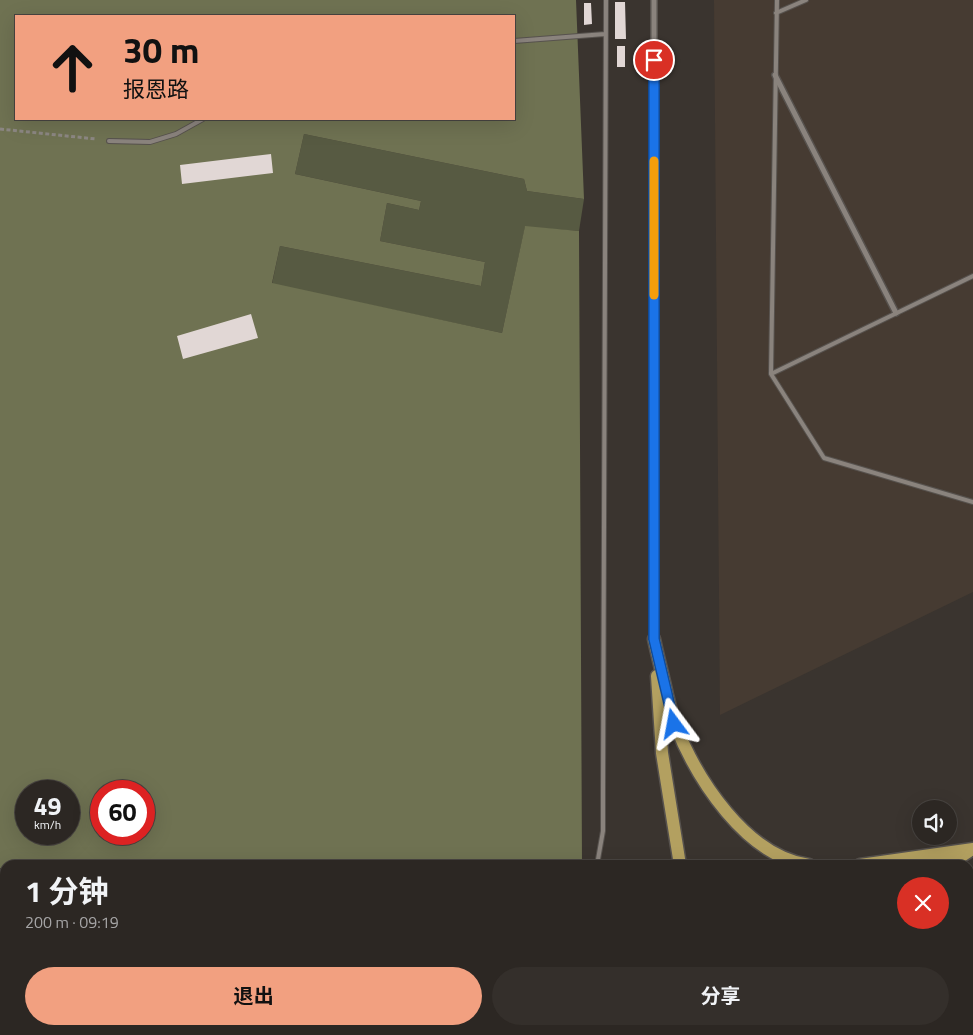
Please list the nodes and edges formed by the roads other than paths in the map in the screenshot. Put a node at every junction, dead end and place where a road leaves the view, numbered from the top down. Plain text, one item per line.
1 (606, 0) edge
2 (654, 0) edge
3 (777, 0) edge
4 (806, 0) edge
5 (776, 13) junction
6 (605, 34) junction
7 (515, 41) edge
8 (775, 75) junction
9 (201, 120) edge
10 (109, 140) road end
11 (973, 276) edge
12 (896, 313) junction
13 (771, 374) junction
14 (973, 502) edge
15 (654, 639) junction
16 (973, 849) edge
17 (598, 860) edge
18 (679, 860) edge
19 (790, 860) edge
20 (895, 860) edge
21 (956, 860) edge

1 - 6 lane
2 - 15 street
3 - 5 lane
4 - 5 lane
5 - 8 lane
6 - 7 lane
6 - 17 lane
8 - 12 street
8 - 13 lane
9 - 10 lane
11 - 12 lane
12 - 13 lane
13 - 14 lane
15 - 18 main road
15 - 19 main road
16 - 20 main road
16 - 21 main road

